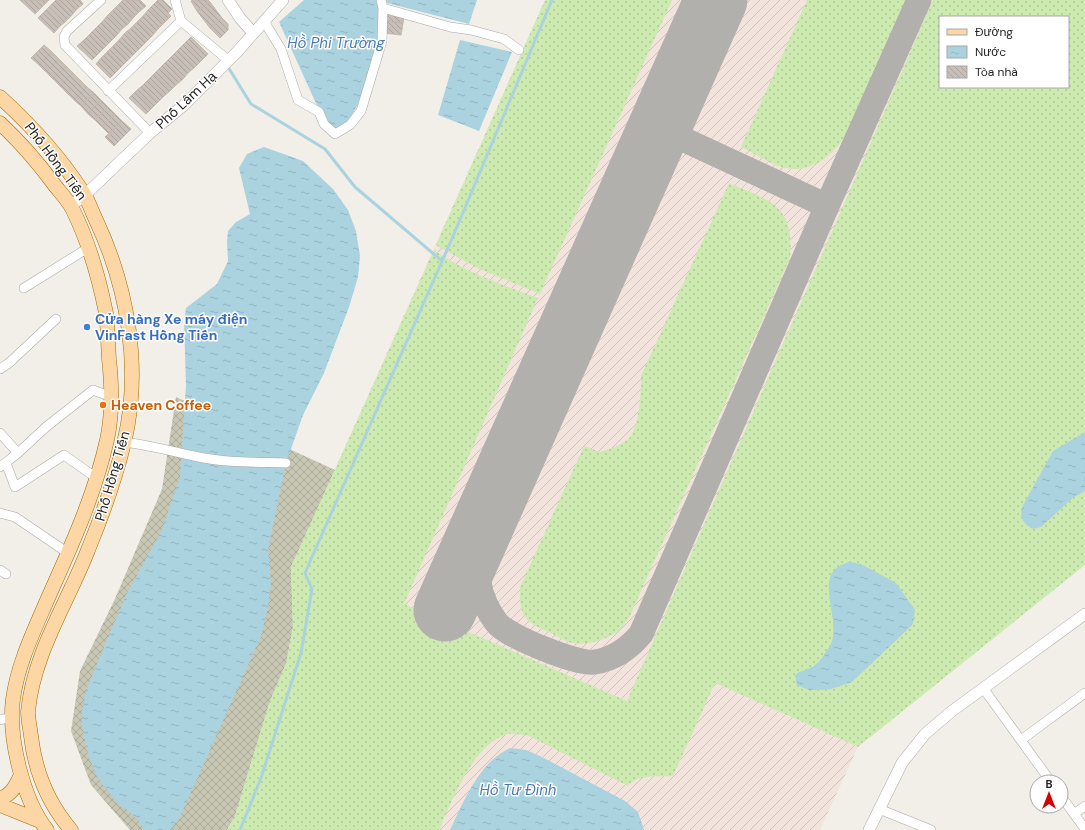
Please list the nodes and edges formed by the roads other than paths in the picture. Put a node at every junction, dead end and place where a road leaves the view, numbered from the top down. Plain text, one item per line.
1 (101, 0) edge
2 (175, 0) edge
3 (228, 0) edge
4 (278, 2) edge
5 (382, 4) edge
6 (181, 21) junction
7 (264, 21) junction
8 (253, 33) junction
9 (519, 50) dead end
10 (228, 60) junction
11 (108, 91) junction
12 (0, 98) edge
13 (0, 123) edge
14 (150, 133) junction
15 (85, 195) junction
16 (71, 206) junction
17 (88, 248) junction
18 (24, 288) dead end
19 (56, 319) dead end
20 (0, 369) edge
21 (112, 397) junction
22 (0, 433) edge
23 (124, 442) junction
24 (18, 453) junction
25 (286, 463) dead end
26 (3, 465) edge
27 (95, 477) junction
28 (0, 513) edge
29 (68, 553) junction
30 (1085, 614) edge
31 (983, 688) junction
32 (1085, 693) edge
33 (6, 719) edge
34 (1021, 740) junction
35 (1045, 774) edge
36 (20, 776) junction
37 (0, 799) edge
38 (0, 805) edge
39 (1085, 806) edge
40 (1069, 807) edge
41 (879, 809) junction
42 (1074, 814) junction
43 (43, 826) edge
44 (71, 830) edge
45 (869, 830) edge
46 (930, 830) edge
47 (1085, 830) edge

1 - 11 street
2 - 6 street
3 - 8 street
4 - 7 street, Phố Lâm Hạ
5 - 7 street
5 - 9 street
6 - 10 street
6 - 11 street
7 - 8 street, Phố Lâm Hạ
8 - 10 street, Phố Lâm Hạ
10 - 14 street, Phố Lâm Hạ
11 - 14 street
12 - 15 main road, Phố Hồng Tiến
13 - 16 main road, Phố Hồng Tiến
14 - 15 street, Phố Lâm Hạ
15 - 16 street, Phố Lâm Hạ
15 - 23 main road, Phố Hồng Tiến
16 - 17 main road, Phố Hồng Tiến
17 - 18 street
17 - 21 main road, Phố Hồng Tiến
19 - 20 street
21 - 24 street
21 - 27 main road, Phố Hồng Tiến
22 - 24 street
23 - 25 street
23 - 44 main road, Phố Hồng Tiến
24 - 26 street
26 - 27 street
27 - 29 main road, Phố Hồng Tiến
28 - 29 street
29 - 33 main road, Phố Hồng Tiến
30 - 31 street
31 - 34 street
31 - 41 street
32 - 34 street
33 - 36 main road, Phố Hồng Tiến
34 - 35 street
36 - 37 main road
36 - 43 main road, Phố Hồng Tiến
38 - 43 main road
39 - 42 street
40 - 42 street
41 - 45 street
41 - 46 street
42 - 47 street

